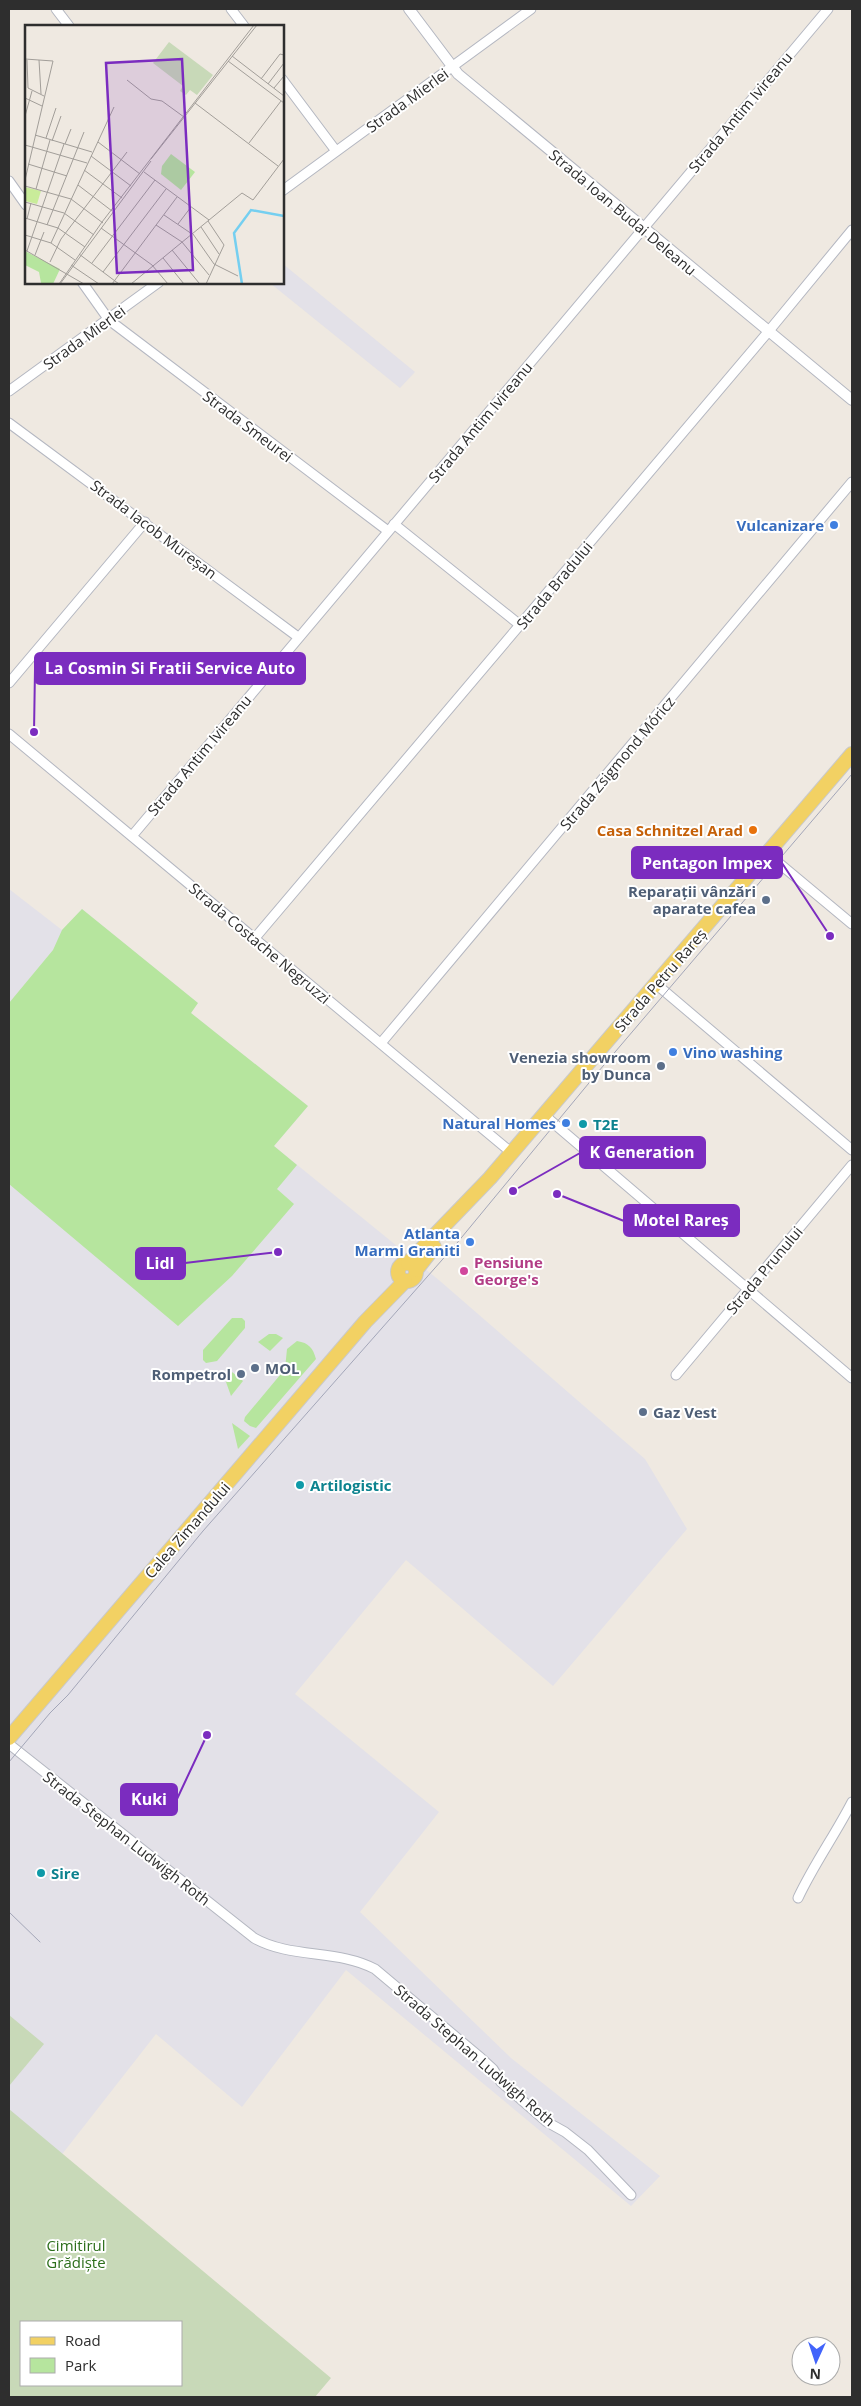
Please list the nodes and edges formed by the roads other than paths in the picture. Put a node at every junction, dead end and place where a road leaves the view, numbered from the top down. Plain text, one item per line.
1 (56, 9) edge
2 (231, 9) edge
3 (409, 9) edge
4 (530, 9) edge
5 (828, 9) edge
6 (68, 25) edge
7 (243, 25) edge
8 (452, 67) junction
9 (284, 82) edge
10 (336, 152) junction
11 (9, 181) edge
12 (284, 190) edge
13 (25, 204) edge
14 (643, 228) junction
15 (852, 230) edge
16 (83, 284) edge
17 (156, 284) edge
18 (109, 320) junction
19 (768, 332) junction
20 (9, 391) edge
21 (852, 400) edge
22 (9, 423) edge
23 (852, 482) edge
24 (145, 522) junction
25 (391, 528) junction
26 (520, 625) junction
27 (298, 637) junction
28 (9, 684) edge
29 (9, 734) edge
30 (852, 754) edge
31 (132, 836) junction
32 (768, 854) junction
33 (852, 924) edge
34 (254, 938) junction
35 (656, 984) junction
36 (381, 1043) junction
37 (544, 1115) junction
38 (852, 1150) edge
39 (512, 1153) junction
40 (852, 1165) edge
41 (466, 1204) joint
42 (747, 1290) junction
43 (676, 1375) dead end
44 (852, 1378) edge
45 (9, 1738) edge
46 (9, 1744) edge
47 (852, 1802) edge
48 (798, 1898) dead end
49 (631, 2195) dead end

1 - 6 street
2 - 7 street
3 - 8 street, Strada Ioan Budai Deleanu
4 - 8 street, Strada Mierlei
5 - 14 street, Strada Antim Ivireanu
8 - 10 street, Strada Mierlei
8 - 14 street, Strada Ioan Budai Deleanu
9 - 10 street
10 - 12 street, Strada Mierlei
11 - 13 street
14 - 19 street, Strada Ioan Budai Deleanu
14 - 25 street, Strada Antim Ivireanu
15 - 19 street, Strada Bradului
16 - 18 street, Strada Smeurei
17 - 18 street, Strada Mierlei
18 - 20 street, Strada Mierlei
18 - 25 street, Strada Smeurei
19 - 21 street, Strada Ioan Budai Deleanu
19 - 26 street, Strada Bradului
22 - 24 street, Strada Iacob Mureșan
23 - 36 street, Strada Zsigmond Móricz
24 - 27 street, Strada Iacob Mureșan
24 - 28 street
25 - 26 street, Strada Smeurei
25 - 27 street, Strada Antim Ivireanu
26 - 34 street, Strada Bradului
27 - 31 street, Strada Antim Ivireanu
29 - 31 street, Strada Costache Negruzzi
30 - 32 main road, Strada Petru Rareș
31 - 34 street, Strada Costache Negruzzi
32 - 33 street
32 - 35 main road, Strada Petru Rareș
34 - 36 street, Strada Costache Negruzzi
35 - 37 main road, Strada Petru Rareș
35 - 38 street
36 - 39 street, Strada Costache Negruzzi
37 - 39 main road, Strada Petru Rareș
37 - 42 street
39 - 41 main road, Strada Petru Rareș
40 - 42 street, Strada Prunului
41 - 45 main road, Calea Zimandului
42 - 43 street, Strada Prunului
42 - 44 street
46 - 49 street, Strada Stephan Ludwigh Roth
47 - 48 street

